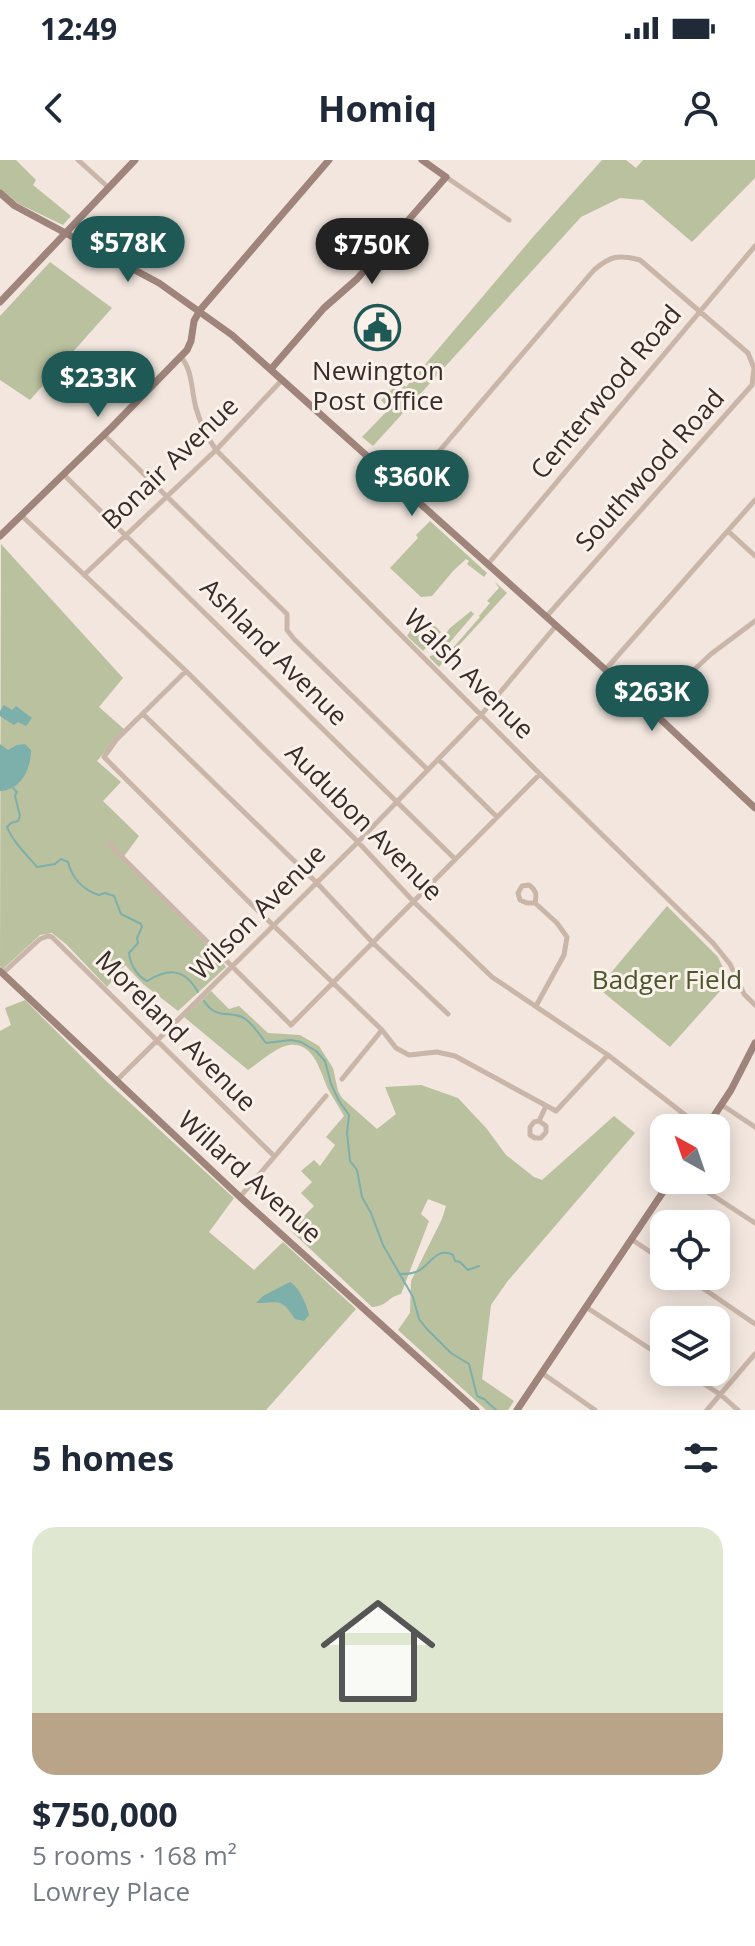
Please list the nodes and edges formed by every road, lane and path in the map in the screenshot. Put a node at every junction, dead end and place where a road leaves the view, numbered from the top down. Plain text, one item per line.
1 (78, 160) edge
2 (135, 160) edge
3 (329, 160) edge
4 (422, 160) edge
5 (446, 177) junction
6 (109, 188) junction
7 (0, 193) edge
8 (509, 220) dead end
9 (66, 234) junction
10 (755, 246) edge
11 (0, 302) edge
12 (200, 310) junction
13 (700, 311) junction
14 (181, 357) junction
15 (271, 369) junction
16 (283, 379) junction
17 (104, 435) junction
18 (216, 450) junction
19 (64, 475) junction
20 (405, 491) junction
21 (167, 496) junction
22 (755, 500) edge
23 (22, 516) junction
24 (728, 531) junction
25 (125, 534) junction
26 (0, 536) edge
27 (755, 556) edge
28 (488, 564) junction
29 (84, 575) junction
30 (545, 617) junction
31 (755, 621) edge
32 (555, 627) junction
33 (605, 670) junction
34 (186, 671) junction
35 (143, 714) junction
36 (481, 715) junction
37 (656, 715) junction
38 (438, 759) junction
39 (428, 770) junction
40 (540, 774) junction
41 (396, 801) junction
42 (755, 808) edge
43 (497, 817) junction
44 (358, 842) junction
45 (108, 843) dead end
46 (455, 859) junction
47 (316, 882) junction
48 (414, 902) junction
49 (535, 903) dead end
50 (272, 925) junction
51 (372, 942) junction
52 (231, 966) junction
53 (1, 972) edge
54 (333, 984) junction
55 (755, 1005) edge
56 (536, 1006) junction
57 (448, 1014) dead end
58 (382, 1030) junction
59 (156, 1041) junction
60 (755, 1043) edge
61 (608, 1055) junction
62 (342, 1079) dead end
63 (116, 1081) junction
64 (326, 1096) dead end
65 (722, 1105) junction
66 (546, 1106) junction
67 (686, 1114) edge
68 (715, 1114) edge
69 (539, 1121) dead end
70 (755, 1127) edge
71 (274, 1156) junction
72 (662, 1194) edge
73 (710, 1194) edge
74 (240, 1197) junction
75 (755, 1223) edge
76 (631, 1239) junction
77 (650, 1252) edge
78 (705, 1290) edge
79 (585, 1307) junction
80 (755, 1324) edge
81 (650, 1349) edge
82 (755, 1354) edge
83 (541, 1373) junction
84 (707, 1386) edge
85 (721, 1395) junction
86 (476, 1410) edge
87 (517, 1410) edge
88 (595, 1410) edge
89 (707, 1410) edge
90 (738, 1410) edge

1 - 6 street
2 - 6 main road
3 - 12 main road
4 - 5 main road
5 - 8 street
5 - 15 main road
6 - 9 main road
7 - 9 main road
9 - 11 main road
9 - 12 main road
10 - 13 street, Centerwood Road
12 - 14 main road
12 - 15 main road
13 - 20 street, Southwood Road
13 - 28 street, Centerwood Road
13 - 30 street, Southwood Road
14 - 17 main road
14 - 18 street, Walsh Avenue
15 - 16 main road
16 - 18 street, Bonair Avenue
16 - 20 main road
17 - 19 main road
17 - 21 street
18 - 21 street, Bonair Avenue
18 - 36 street, Walsh Avenue
19 - 23 main road
19 - 25 street, Ashland Avenue
20 - 28 main road
21 - 25 street, Bonair Avenue
21 - 39 street
22 - 24 street
23 - 26 main road
23 - 29 street, Audubon Avenue
24 - 27 street
24 - 33 street
25 - 29 street, Bonair Avenue
25 - 41 street, Ashland Avenue
28 - 30 main road
29 - 34 street, Audubon Avenue
30 - 32 main road
31 - 37 street
32 - 33 main road
32 - 36 street, Wilson Avenue
33 - 37 main road
34 - 35 street
34 - 44 street, Audubon Avenue
35 - 47 street
35 - 50 street
36 - 38 street, Wilson Avenue
36 - 40 street, Walsh Avenue
37 - 42 main road
38 - 39 street, Wilson Avenue
38 - 43 street
39 - 41 street, Wilson Avenue
40 - 43 street
40 - 55 street, Walsh Avenue
41 - 44 street, Wilson Avenue
41 - 46 street, Ashland Avenue
43 - 46 street
44 - 47 street, Wilson Avenue
44 - 48 street, Audubon Avenue
45 - 52 street
46 - 48 street
47 - 50 street, Wilson Avenue
47 - 51 street
48 - 51 street
48 - 56 street, Audubon Avenue
49 - 56 street
50 - 52 street, Wilson Avenue
50 - 54 street
51 - 54 street
51 - 57 street
52 - 54 street
52 - 59 street, Wilson Avenue
53 - 59 street, Moreland Avenue
53 - 63 main road, Willard Avenue
54 - 58 street
56 - 61 street, Audubon Avenue
58 - 62 street
58 - 66 street
59 - 63 street, Wilson Avenue
59 - 71 street, Moreland Avenue
60 - 65 main road
61 - 66 street
61 - 67 street, Audubon Avenue
63 - 74 main road, Willard Avenue
64 - 71 street
65 - 68 main road
65 - 70 street
66 - 69 street
71 - 74 street
72 - 76 main road
73 - 75 street
74 - 86 main road, Willard Avenue
76 - 77 street
76 - 79 main road
78 - 80 street
79 - 81 street
79 - 83 main road
82 - 85 street
83 - 87 main road
83 - 88 street
84 - 85 street
85 - 89 street
85 - 90 street

